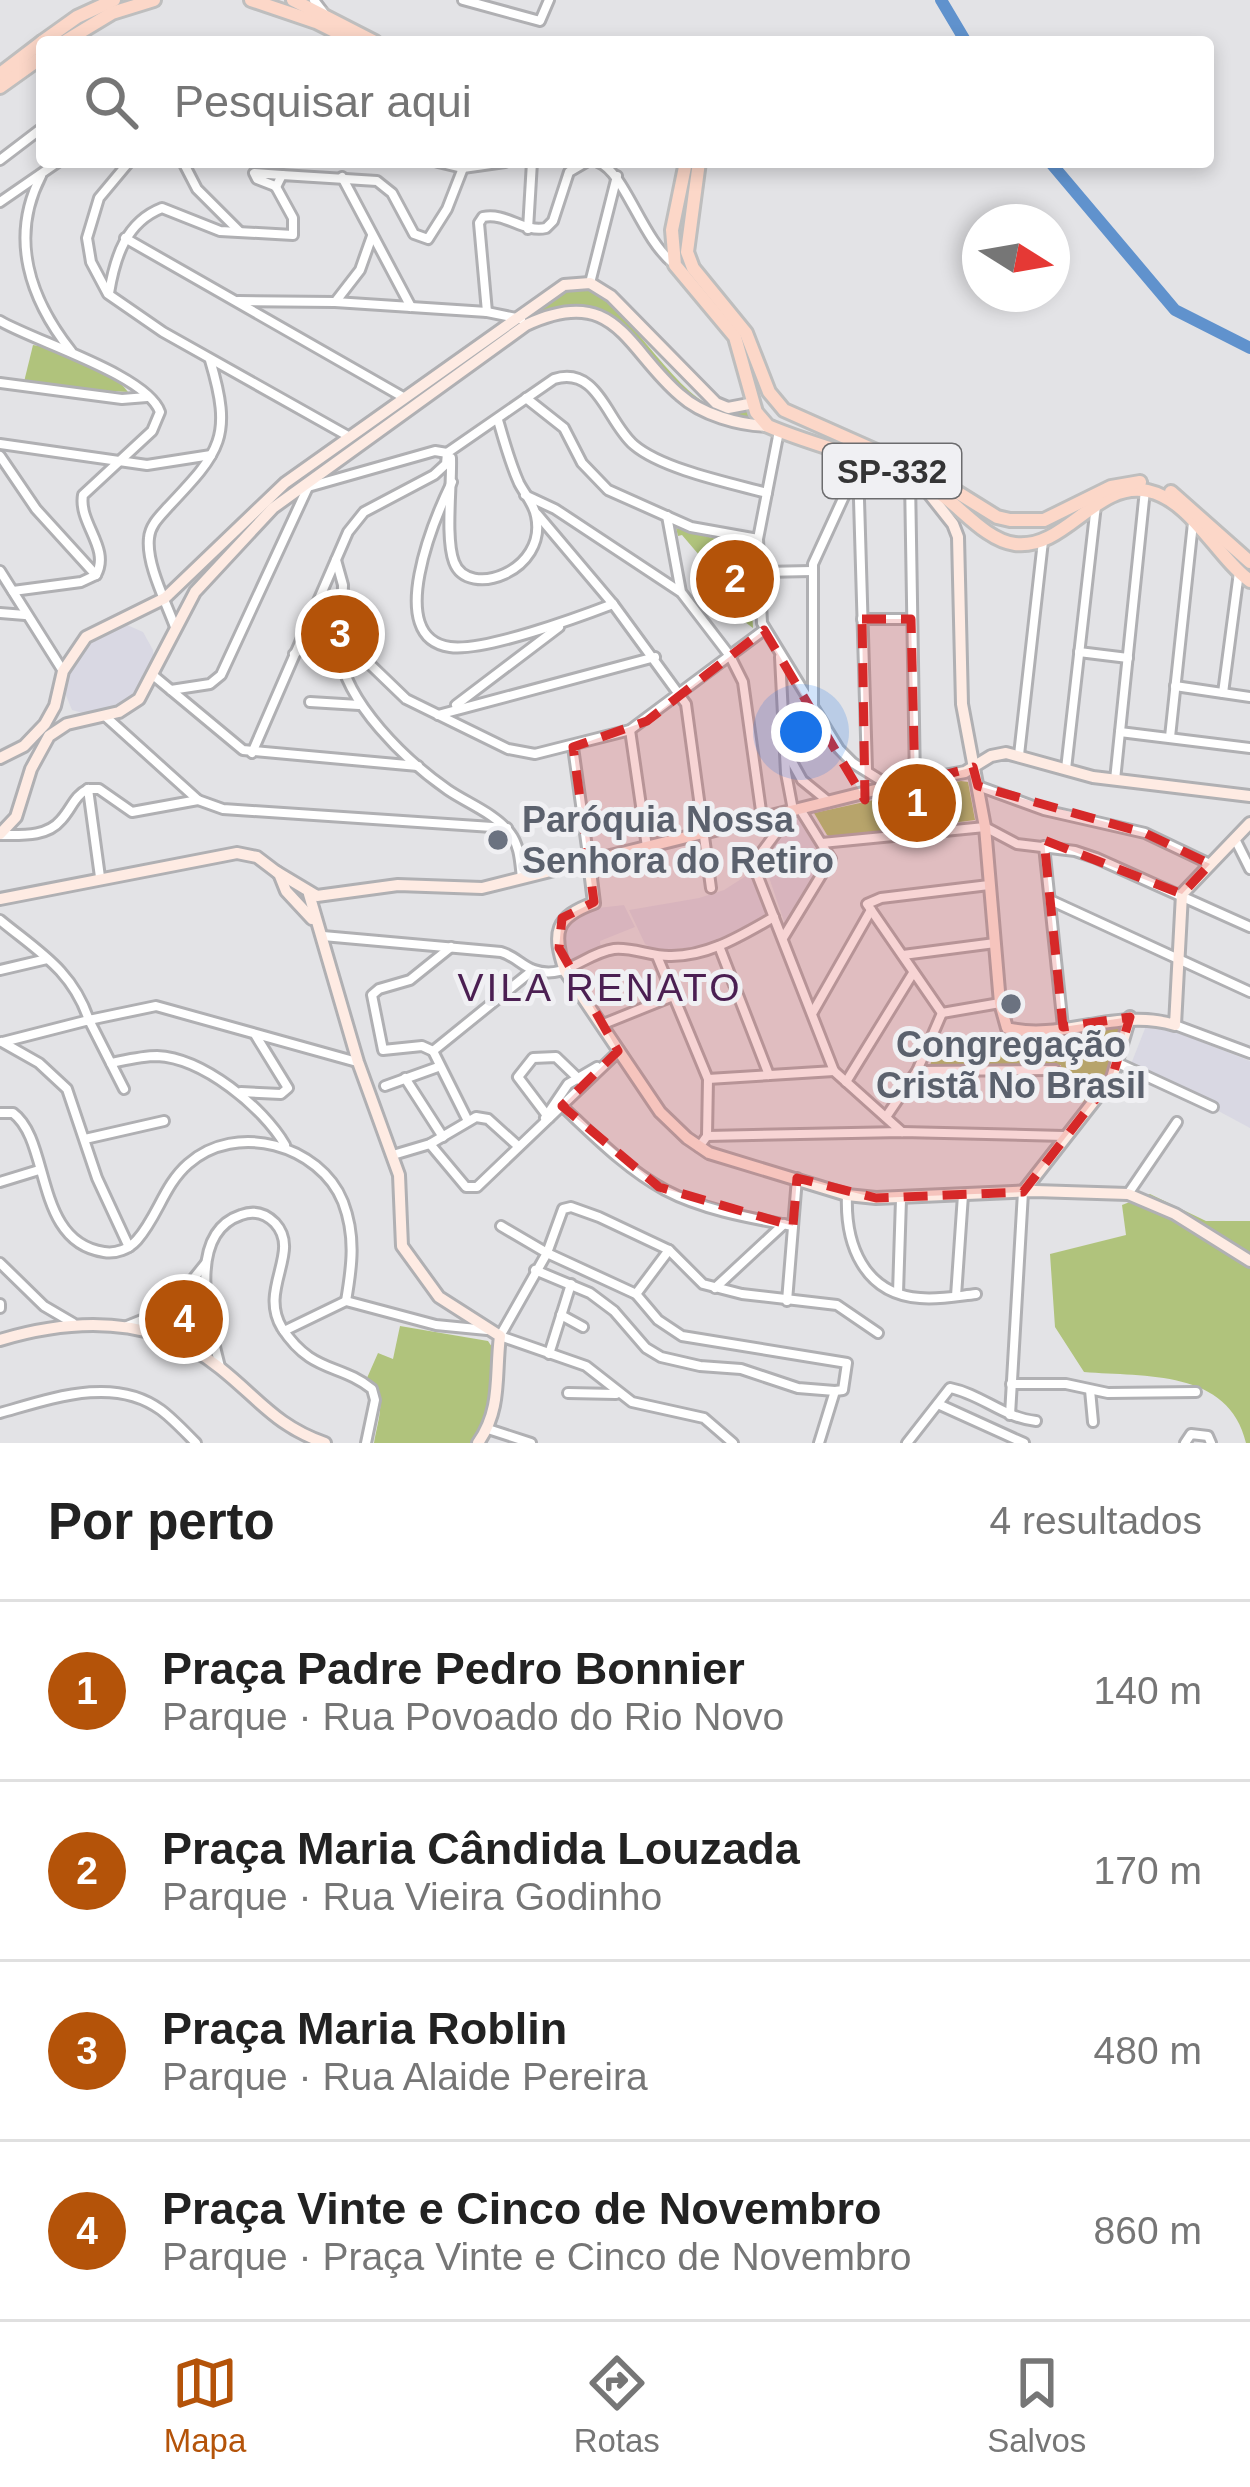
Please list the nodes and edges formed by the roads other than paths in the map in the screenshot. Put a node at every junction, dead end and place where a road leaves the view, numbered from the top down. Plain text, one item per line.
1 (114, 0) edge
2 (154, 0) edge
3 (250, 0) edge
4 (293, 0) edge
5 (314, 0) edge
6 (463, 0) edge
7 (549, 0) edge
8 (326, 17) junction
9 (50, 36) edge
10 (74, 36) edge
11 (344, 36) edge
12 (363, 36) edge
13 (36, 47) edge
14 (36, 61) edge
15 (0, 74) edge
16 (0, 87) edge
17 (36, 133) edge
18 (0, 160) edge
19 (50, 168) edge
20 (124, 168) edge
21 (185, 168) edge
22 (463, 168) edge
23 (532, 168) edge
24 (576, 168) edge
25 (606, 168) edge
26 (685, 168) edge
27 (698, 168) edge
28 (282, 175) junction
29 (40, 176) junction
30 (617, 176) junction
31 (342, 177) junction
32 (21, 187) junction
33 (276, 187) junction
34 (29, 199) junction
35 (0, 202) edge
36 (211, 204) junction
37 (199, 220) junction
38 (528, 229) junction
39 (240, 232) junction
40 (373, 234) junction
41 (125, 238) junction
42 (675, 265) junction
43 (590, 283) junction
44 (108, 295) junction
45 (262, 298) junction
46 (237, 302) junction
47 (335, 302) junction
48 (411, 308) junction
49 (254, 312) junction
50 (487, 312) junction
51 (522, 320) junction
52 (0, 321) edge
53 (502, 334) junction
54 (71, 352) junction
55 (209, 359) junction
56 (232, 370) junction
57 (0, 383) edge
58 (218, 386) junction
59 (151, 397) junction
60 (404, 397) junction
61 (526, 398) junction
62 (754, 403) junction
63 (784, 410) junction
64 (722, 411) junction
65 (498, 420) junction
66 (774, 428) junction
67 (348, 436) junction
68 (0, 444) edge
69 (449, 452) junction
70 (213, 454) junction
71 (0, 456) edge
72 (119, 462) junction
73 (860, 462) junction
74 (915, 480) junction
75 (0, 481) edge
76 (16, 482) junction
77 (452, 482) junction
78 (306, 485) junction
79 (1145, 490) junction
80 (766, 493) junction
81 (525, 495) junction
82 (1096, 505) junction
83 (536, 514) junction
84 (667, 516) junction
85 (1071, 516) junction
86 (1010, 520) junction
87 (1036, 523) junction
88 (1193, 523) junction
89 (1091, 538) junction
90 (758, 539) junction
91 (1003, 541) junction
92 (1040, 541) junction
93 (335, 557) junction
94 (1250, 562) edge
95 (0, 571) edge
96 (812, 571) junction
97 (759, 572) junction
98 (96, 575) junction
99 (1244, 577) edge
100 (13, 591) junction
101 (681, 592) junction
102 (165, 598) junction
103 (613, 604) junction
104 (0, 613) edge
105 (27, 615) junction
106 (342, 617) junction
107 (862, 619) junction
108 (910, 619) junction
109 (563, 623) junction
110 (175, 627) junction
111 (764, 630) junction
112 (322, 632) junction
113 (351, 646) junction
114 (339, 651) junction
115 (1079, 652) junction
116 (293, 655) junction
117 (730, 656) junction
118 (656, 657) junction
119 (780, 657) junction
120 (1128, 658) junction
121 (63, 671) junction
122 (154, 676) junction
123 (1175, 686) junction
124 (170, 690) junction
125 (59, 692) junction
126 (681, 693) junction
127 (1223, 693) junction
128 (1250, 697) edge
129 (310, 702) dead end
130 (813, 704) junction
131 (360, 705) junction
132 (450, 709) junction
133 (438, 715) junction
134 (105, 716) junction
135 (85, 720) junction
136 (630, 730) junction
137 (1120, 732) junction
138 (1170, 737) junction
139 (573, 747) junction
140 (1250, 748) edge
141 (785, 749) junction
142 (252, 753) junction
143 (1019, 754) junction
144 (6, 755) edge
145 (418, 766) junction
146 (31, 769) junction
147 (969, 770) junction
148 (1066, 770) junction
149 (868, 772) junction
150 (1114, 779) junction
151 (915, 783) junction
152 (891, 786) junction
153 (978, 786) junction
154 (88, 788) junction
155 (1250, 796) edge
156 (198, 800) junction
157 (829, 802) junction
158 (797, 810) junction
159 (762, 818) junction
160 (1250, 824) edge
161 (11, 825) junction
162 (985, 827) junction
163 (507, 828) junction
164 (0, 834) edge
165 (702, 834) junction
166 (31, 835) junction
167 (1235, 839) junction
168 (822, 843) junction
169 (646, 847) junction
170 (1045, 847) junction
171 (589, 862) junction
172 (1210, 864) junction
173 (1250, 869) edge
174 (279, 874) junction
175 (100, 877) junction
176 (522, 878) junction
177 (989, 885) junction
178 (711, 888) dead end
179 (1182, 895) junction
180 (306, 896) junction
181 (0, 899) edge
182 (1050, 900) junction
183 (869, 908) junction
184 (774, 917) junction
185 (0, 920) edge
186 (312, 920) junction
187 (1250, 927) edge
188 (323, 936) junction
189 (783, 938) junction
190 (995, 943) junction
191 (719, 946) junction
192 (451, 947) junction
193 (657, 955) junction
194 (903, 956) junction
195 (48, 959) junction
196 (1178, 961) junction
197 (0, 970) edge
198 (533, 970) junction
199 (566, 971) junction
200 (913, 973) junction
201 (1250, 992) edge
202 (673, 996) junction
203 (1000, 1003) junction
204 (812, 1013) junction
205 (942, 1013) junction
206 (1130, 1017) junction
207 (89, 1020) junction
208 (601, 1025) junction
209 (1175, 1025) junction
210 (1064, 1027) junction
211 (254, 1034) junction
212 (1, 1042) edge
213 (433, 1051) junction
214 (618, 1052) junction
215 (1250, 1053) edge
216 (358, 1062) junction
217 (111, 1063) junction
218 (1120, 1064) junction
219 (438, 1067) junction
220 (1055, 1070) dead end
221 (834, 1071) junction
222 (917, 1071) junction
223 (770, 1075) junction
224 (405, 1078) junction
225 (708, 1078) junction
226 (581, 1080) junction
227 (847, 1082) junction
228 (385, 1086) dead end
229 (124, 1089) dead end
230 (240, 1092) junction
231 (562, 1106) junction
232 (1214, 1107) dead end
233 (0, 1113) edge
234 (886, 1117) junction
235 (546, 1119) junction
236 (164, 1121) dead end
237 (468, 1121) junction
238 (1177, 1122) dead end
239 (902, 1132) junction
240 (707, 1136) junction
241 (1064, 1136) junction
242 (443, 1137) junction
243 (85, 1139) junction
244 (430, 1144) junction
245 (286, 1146) junction
246 (518, 1146) junction
247 (699, 1147) junction
248 (393, 1155) junction
249 (39, 1170) junction
250 (797, 1178) junction
251 (0, 1182) edge
252 (1023, 1192) junction
253 (1128, 1194) junction
254 (848, 1195) junction
255 (963, 1196) junction
256 (901, 1199) junction
257 (788, 1225) junction
258 (500, 1226) dead end
259 (128, 1247) junction
260 (669, 1250) junction
261 (547, 1253) junction
262 (1250, 1261) edge
263 (207, 1262) junction
264 (0, 1263) edge
265 (535, 1270) junction
266 (571, 1283) junction
267 (715, 1288) junction
268 (636, 1294) junction
269 (898, 1294) junction
270 (976, 1294) dead end
271 (956, 1296) junction
272 (346, 1301) junction
273 (787, 1301) junction
274 (561, 1315) junction
275 (74, 1324) junction
276 (127, 1326) junction
277 (583, 1327) dead end
278 (488, 1330) junction
279 (284, 1331) junction
280 (878, 1333) dead end
281 (500, 1336) junction
282 (0, 1340) edge
283 (549, 1354) junction
284 (221, 1369) junction
285 (1011, 1384) junction
286 (835, 1390) junction
287 (1090, 1390) junction
288 (1196, 1392) dead end
289 (568, 1394) dead end
290 (617, 1394) junction
291 (938, 1404) junction
292 (0, 1413) edge
293 (1010, 1415) junction
294 (1036, 1421) dead end
295 (1093, 1423) dead end
296 (488, 1430) junction
297 (1188, 1439) edge
298 (196, 1443) edge
299 (325, 1443) edge
300 (366, 1443) edge
301 (478, 1443) edge
302 (531, 1443) edge
303 (733, 1443) edge
304 (820, 1443) edge
305 (907, 1443) edge
306 (1024, 1443) edge
307 (1210, 1443) edge

1 - 9 main road
2 - 10 main road
3 - 11 main road
4 - 8 main road
5 - 8 street
6 - 7 street
8 - 12 main road
13 - 15 main road
14 - 16 main road
17 - 18 street
19 - 29 street
20 - 44 street
21 - 36 street
22 - 31 street
23 - 38 street
24 - 38 street
25 - 30 street
26 - 42 main road
27 - 63 main road, SP-332
28 - 31 street
28 - 33 street
28 - 33 street
29 - 32 street
29 - 34 street
30 - 42 street
30 - 43 street
31 - 40 street
32 - 34 street
32 - 35 street
33 - 39 street
34 - 54 street
36 - 37 street
36 - 39 street
37 - 39 street
37 - 41 street
38 - 50 street
40 - 47 street
40 - 48 street
41 - 44 street
41 - 46 street
42 - 62 main road
43 - 51 street
43 - 64 street
44 - 55 street
45 - 46 street
45 - 47 street
45 - 49 street
46 - 49 street
47 - 48 street
48 - 50 street
49 - 60 street
50 - 51 street
50 - 53 street
51 - 53 street
51 - 64 street
52 - 54 street
53 - 60 street
53 - 78 street
54 - 59 street
55 - 56 street
55 - 58 street
56 - 58 street
56 - 67 street
57 - 59 street
58 - 70 street
59 - 72 street
60 - 67 street
61 - 65 street
61 - 80 street
61 - 84 street
62 - 63 main road
62 - 64 street
62 - 66 main road
63 - 66 main road
63 - 86 main road, SP-332
64 - 66 street
65 - 69 street
65 - 81 street
66 - 73 main road, SP-332
66 - 80 street
67 - 102 street
68 - 72 street
69 - 77 street
69 - 78 street
69 - 93 street
70 - 72 street
70 - 102 street
71 - 76 street
72 - 98 street
73 - 74 main road, SP-332
73 - 96 street
73 - 107 street
74 - 91 main road, SP-332
74 - 108 street
74 - 147 street
75 - 76 street
76 - 98 street
77 - 83 street
77 - 109 street
78 - 110 street
78 - 124 street
79 - 82 main road, SP-332
79 - 88 main road
79 - 120 street
80 - 90 street
81 - 83 street
81 - 101 street
82 - 85 main road, SP-332
82 - 89 street
83 - 103 street
84 - 90 street
84 - 101 street
85 - 87 main road, SP-332
85 - 89 street
85 - 92 main road, SP-332
85 - 94 main road, SP-332
86 - 87 main road, SP-332
86 - 91 main road
87 - 92 main road
88 - 99 main road
88 - 123 street
89 - 115 street
90 - 97 street
91 - 92 main road
92 - 143 street
93 - 106 street
93 - 116 street
95 - 100 street
96 - 97 street
96 - 130 street
97 - 111 street
98 - 100 street
99 - 127 street
100 - 105 street
101 - 117 street
102 - 110 street
102 - 121 street
103 - 109 street
103 - 118 street
104 - 105 street
105 - 121 street
106 - 112 street
106 - 113 street
107 - 108 street
107 - 149 street
108 - 151 street
109 - 132 street
110 - 122 street
111 - 117 street
111 - 119 street
112 - 114 street
112 - 116 street
113 - 114 street
113 - 133 street
114 - 131 street
115 - 120 street
115 - 148 street
116 - 142 street
117 - 126 street
117 - 159 street
118 - 126 street
118 - 132 street
119 - 130 street
119 - 141 street
120 - 137 street
121 - 125 street
122 - 124 street
122 - 134 street
123 - 127 street
123 - 138 street
124 - 142 street
125 - 135 street
125 - 144 street
126 - 136 street
126 - 165 street
127 - 128 street
129 - 131 street
130 - 149 street
131 - 145 street
132 - 133 street
133 - 139 street
134 - 135 street
134 - 156 street
135 - 146 street
136 - 139 street
136 - 169 street
137 - 138 street
137 - 150 street
138 - 140 street
139 - 171 street
141 - 157 street
141 - 158 street
142 - 145 street
143 - 147 street
143 - 148 street
144 - 146 street
145 - 163 street
146 - 161 street
147 - 151 street
147 - 153 street
148 - 150 street
149 - 152 street
150 - 155 street
151 - 152 street
152 - 157 street
153 - 162 street
153 - 172 street
154 - 156 street
154 - 166 street
154 - 175 street
156 - 163 street
157 - 158 street
158 - 159 street
158 - 168 street
158 - 184 street
159 - 165 street
160 - 167 street
161 - 164 street
161 - 166 street
162 - 168 street
162 - 170 street
162 - 177 street
163 - 176 street
164 - 166 street
165 - 169 street
165 - 178 street
167 - 172 street
167 - 173 street
168 - 189 street
169 - 171 street
170 - 179 street
170 - 182 street
171 - 176 street
171 - 199 street
172 - 179 street
174 - 175 street
174 - 180 street
174 - 186 street
175 - 181 street
176 - 180 street
177 - 183 street
177 - 190 street
179 - 187 street
179 - 196 street
180 - 186 street
180 - 188 street
182 - 196 street
182 - 210 street
183 - 194 street
183 - 204 street
184 - 189 street
184 - 191 street
185 - 195 street
186 - 188 street
188 - 192 street
188 - 216 street
189 - 204 street
190 - 194 street
190 - 203 street
191 - 193 street
191 - 223 street
192 - 198 street
192 - 213 street
193 - 199 street
193 - 202 street
194 - 200 street
195 - 197 street
195 - 207 street
196 - 201 street
196 - 209 street
198 - 199 street
198 - 213 street
199 - 208 street
200 - 205 street
200 - 227 street
202 - 208 street
202 - 225 street
203 - 205 street
203 - 210 street
204 - 221 street
205 - 222 street
206 - 209 street
206 - 210 street
206 - 218 street
207 - 211 street
207 - 212 street
207 - 217 street
208 - 214 street
209 - 215 street
211 - 216 street
211 - 230 street
212 - 243 street
213 - 219 street
214 - 226 street
214 - 247 street
216 - 248 street
217 - 229 street
217 - 230 street
218 - 232 street
218 - 241 street
219 - 224 street
219 - 237 street
220 - 222 street
221 - 223 street
221 - 227 street
222 - 234 street
223 - 225 street
224 - 228 street
224 - 242 street
225 - 240 street
226 - 231 street
226 - 235 street
226 - 235 street
227 - 234 street
230 - 245 street
231 - 235 street
231 - 257 street
233 - 249 street
234 - 239 street
235 - 246 street
236 - 243 street
237 - 242 street
237 - 246 street
238 - 253 street
239 - 240 street
239 - 241 street
240 - 247 street
241 - 252 street
242 - 244 street
243 - 259 street
244 - 246 street
244 - 248 street
245 - 259 street
245 - 272 street
247 - 250 street
248 - 278 street
249 - 251 street
249 - 259 street
250 - 254 street
250 - 257 street
252 - 253 street
252 - 255 street
252 - 285 street
253 - 262 street
254 - 256 street
254 - 269 street
255 - 256 street
255 - 271 street
256 - 269 street
257 - 267 street
257 - 273 street
258 - 261 street
260 - 261 street
260 - 267 street
260 - 268 street
261 - 265 street
261 - 268 street
263 - 276 street
263 - 279 street
263 - 284 street
264 - 275 street
265 - 266 street
265 - 281 street
266 - 274 street
266 - 286 street
267 - 273 street
268 - 286 street
269 - 271 street
270 - 271 street
272 - 278 street
272 - 279 street
273 - 280 street
274 - 277 street
274 - 283 street
275 - 276 street
275 - 282 street
276 - 284 street
278 - 281 street
279 - 300 street
281 - 283 street
281 - 296 street
283 - 290 street
284 - 299 street
285 - 287 street
285 - 293 street
286 - 304 street
287 - 288 street
287 - 295 street
289 - 290 street
290 - 303 street
291 - 293 street
291 - 305 street
291 - 306 street
292 - 298 street
293 - 294 street
296 - 301 street
296 - 302 street
297 - 307 street

